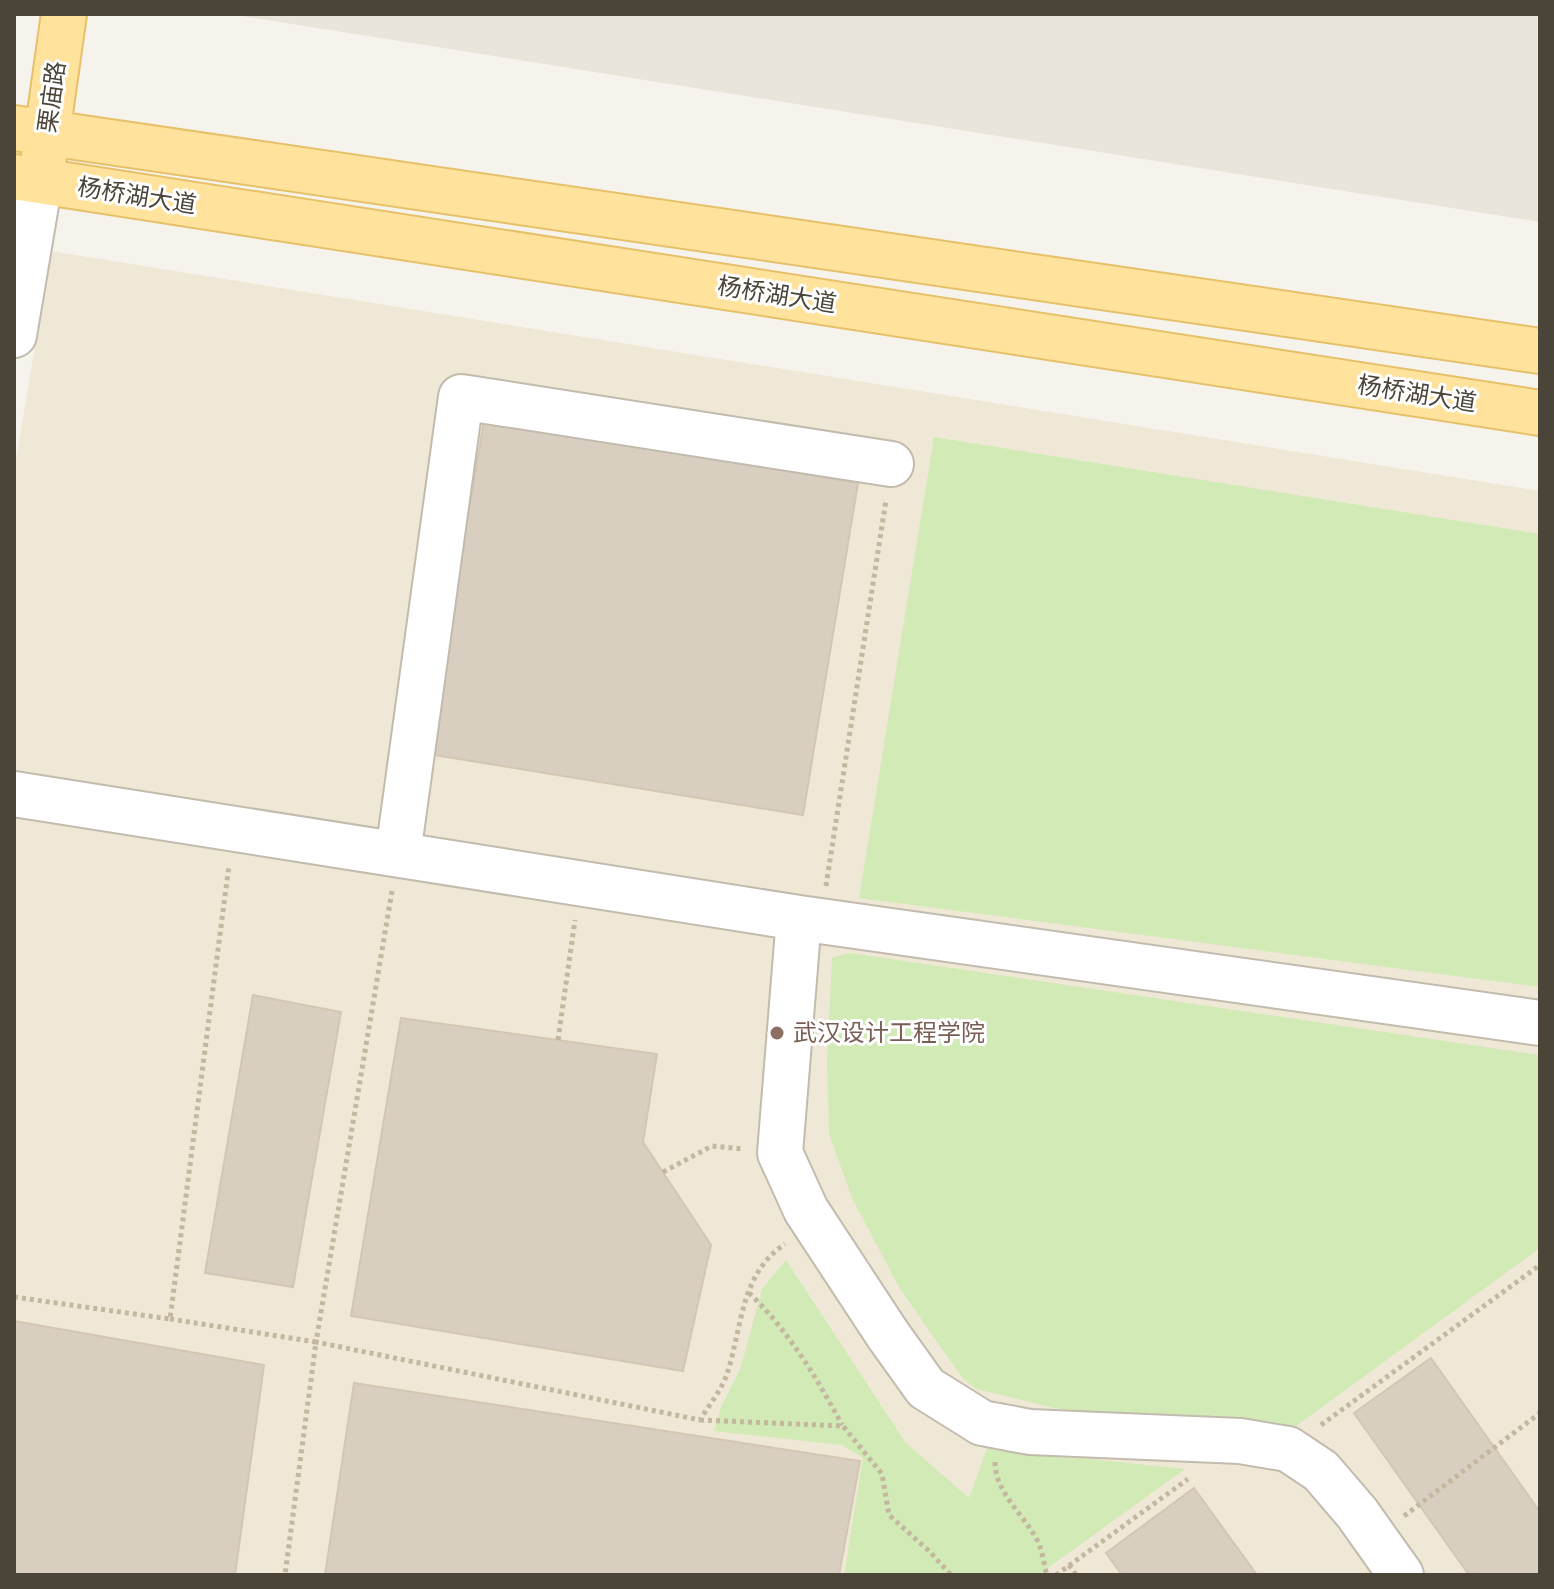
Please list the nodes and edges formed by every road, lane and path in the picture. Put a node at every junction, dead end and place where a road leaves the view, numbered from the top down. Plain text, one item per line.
1 (64, 14) edge
2 (31, 130) edge
3 (27, 179) edge
4 (14, 335) edge
5 (1540, 351) edge
6 (1540, 413) edge
7 (891, 464) joint
8 (14, 794) edge
9 (234, 828) junction
10 (398, 854) junction
11 (580, 883) junction
12 (810, 920) junction
13 (1540, 1023) edge
14 (558, 1040) dead end
15 (780, 1153) junction
16 (663, 1172) dead end
17 (815, 1223) junction
18 (1540, 1265) edge
19 (748, 1293) junction
20 (14, 1297) edge
21 (170, 1319) junction
22 (316, 1342) junction
23 (1540, 1413) edge
24 (700, 1420) junction
25 (995, 1425) junction
26 (843, 1426) junction
27 (1288, 1449) junction
28 (1191, 1476) dead end
29 (1375, 1539) junction
30 (1069, 1565) junction
31 (285, 1575) edge
32 (951, 1575) edge
33 (1047, 1575) edge
34 (1056, 1575) edge
35 (1076, 1575) edge
36 (1401, 1575) edge

1 - 2 main road, 栗庙路
2 - 3 main road, 栗庙路
2 - 5 main road, 杨桥湖大道
3 - 4 street
3 - 6 main road, 杨桥湖大道
7 - 10 street
7 - 12 path
8 - 9 street
9 - 10 street
9 - 21 path
10 - 11 street
10 - 22 path
11 - 12 street
11 - 14 path
12 - 13 street
12 - 15 street
15 - 16 path
15 - 17 street
17 - 19 path
17 - 25 street
18 - 27 path
19 - 24 path
19 - 26 path
20 - 21 path
21 - 22 path
22 - 24 path
22 - 31 path
23 - 29 path
24 - 26 path
25 - 27 street
25 - 33 path
26 - 32 path
27 - 29 street
28 - 30 path
29 - 36 street
30 - 34 path
30 - 35 path

